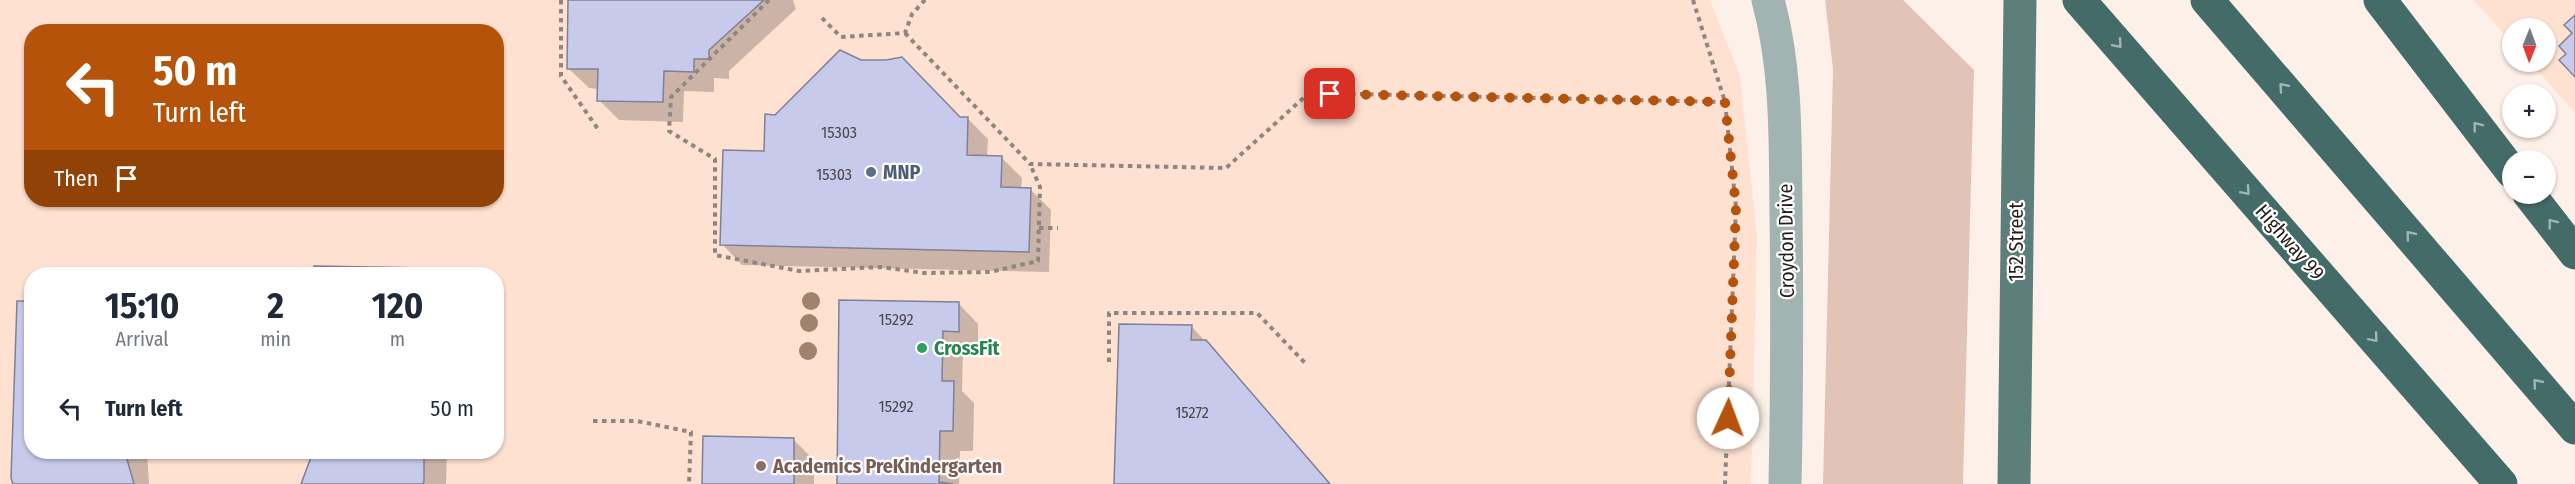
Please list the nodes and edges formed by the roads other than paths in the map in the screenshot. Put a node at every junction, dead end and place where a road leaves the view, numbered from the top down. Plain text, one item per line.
1 (1768, 0) edge
2 (2020, 0) edge
3 (2079, 0) edge
4 (2207, 0) edge
5 (2380, 0) edge
6 (2502, 159) edge
7 (2537, 204) edge
8 (2575, 253) edge
9 (2575, 428) edge
10 (1785, 484) edge
11 (2014, 484) edge
12 (2501, 484) edge

1 - 10 street, Croydon Drive
2 - 11 main road, 152 Street
3 -> 12 highway, Highway 99
9 -> 4 highway
6 -> 5 highway
8 -> 7 highway

